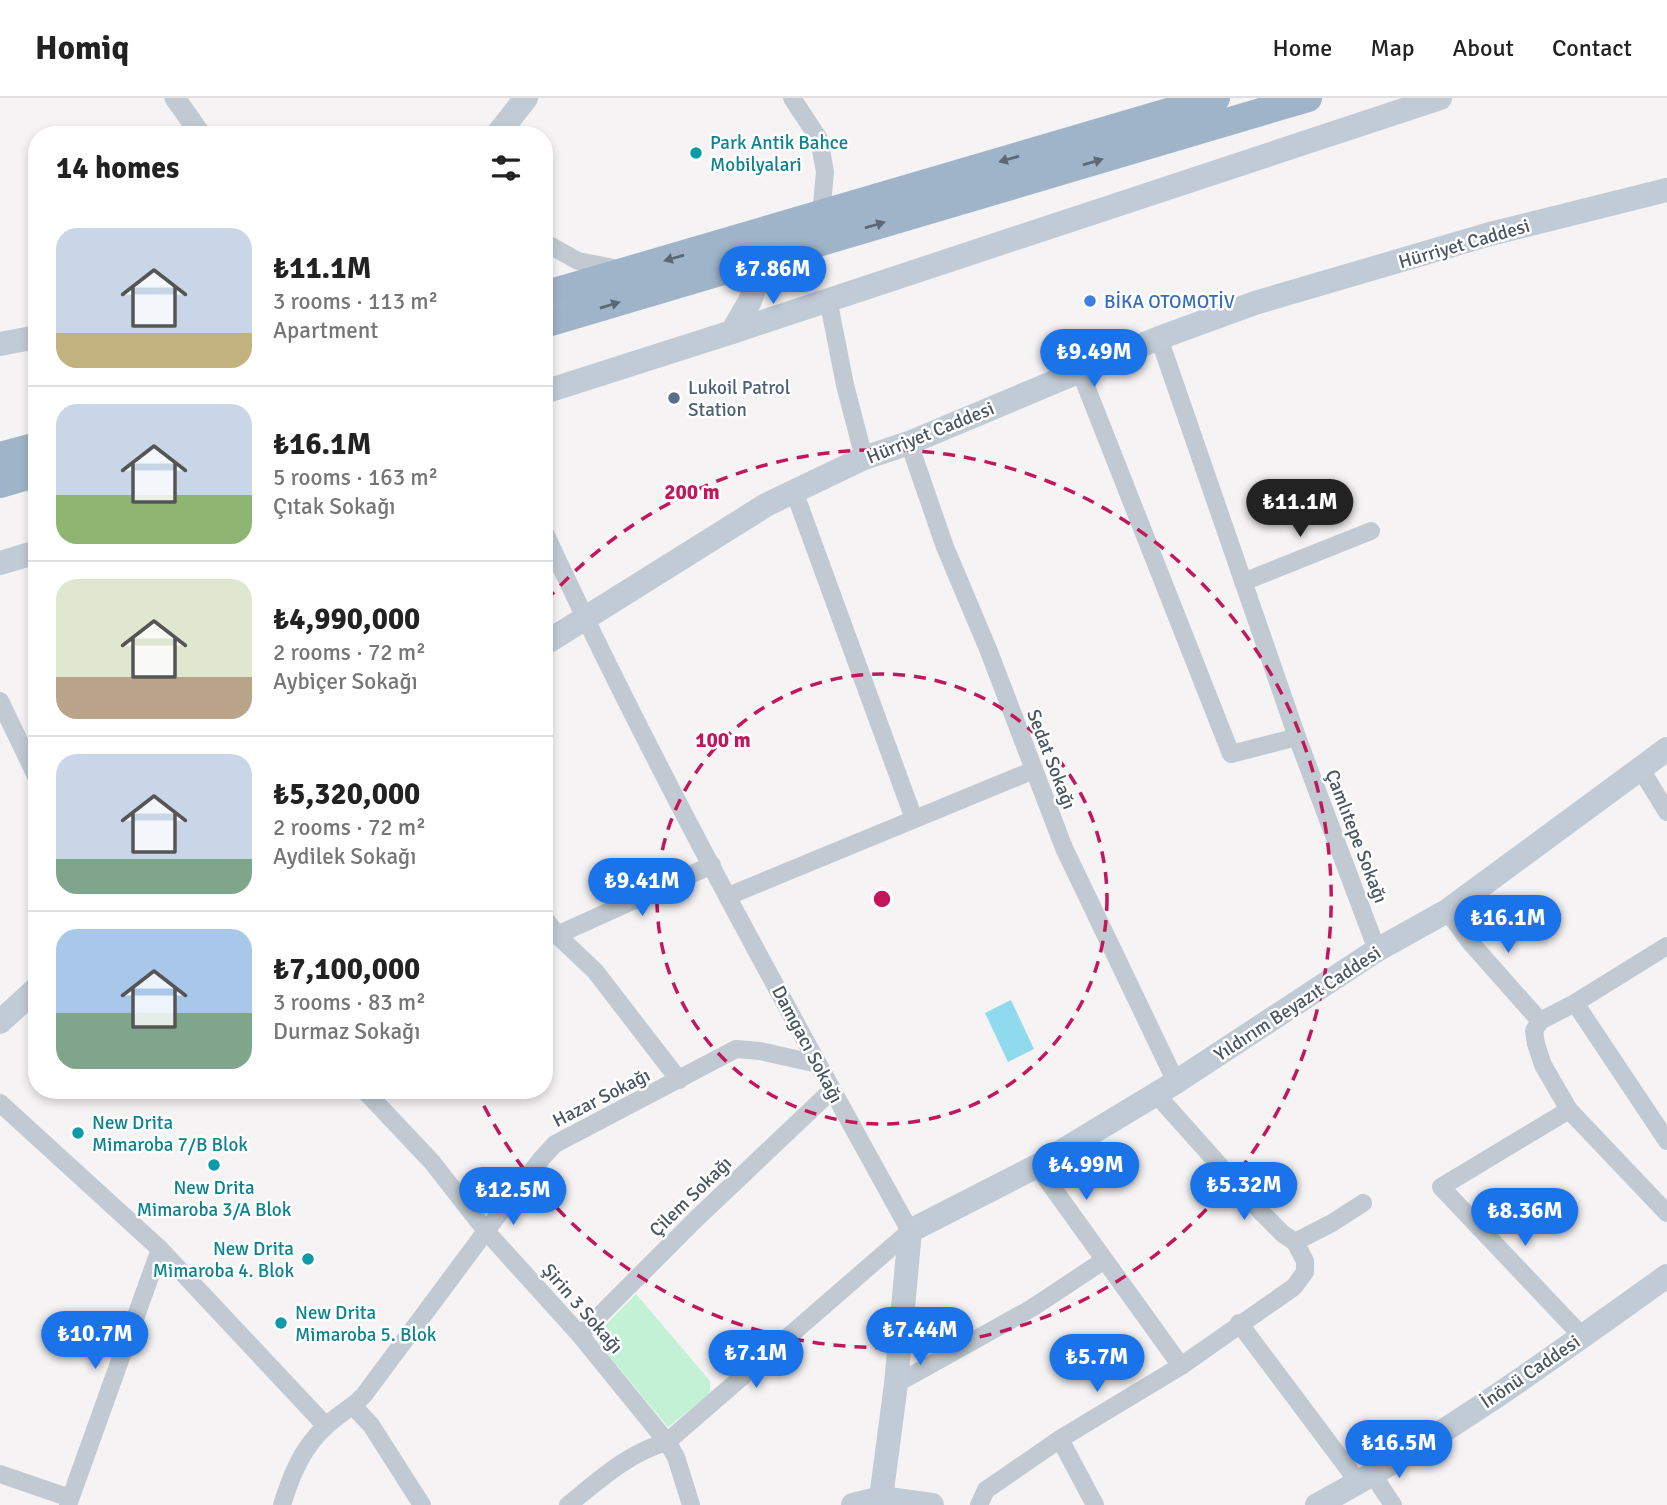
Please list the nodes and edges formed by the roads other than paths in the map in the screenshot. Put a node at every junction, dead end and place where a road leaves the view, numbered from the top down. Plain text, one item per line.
1 (174, 98) edge
2 (526, 98) edge
3 (792, 98) edge
4 (1216, 98) edge
5 (1308, 98) edge
6 (1440, 98) edge
7 (1152, 107) edge
8 (194, 126) edge
9 (505, 126) edge
10 (1667, 190) edge
11 (821, 215) junction
12 (553, 247) edge
13 (766, 257) junction
14 (629, 271) junction
15 (553, 292) edge
16 (828, 299) junction
17 (553, 321) edge
18 (732, 332) junction
19 (1159, 338) junction
20 (28, 339) edge
21 (0, 344) edge
22 (1080, 371) junction
23 (553, 389) edge
24 (909, 443) junction
25 (28, 448) edge
26 (0, 456) edge
27 (864, 458) junction
28 (28, 476) edge
29 (0, 484) edge
30 (794, 491) junction
31 (1371, 531) dead end
32 (553, 551) edge
33 (28, 555) edge
34 (0, 563) edge
35 (1243, 582) junction
36 (584, 618) junction
37 (553, 638) edge
38 (0, 701) edge
39 (1297, 737) junction
40 (1667, 749) edge
41 (28, 759) edge
42 (1640, 768) junction
43 (1034, 770) junction
44 (1667, 812) edge
45 (914, 820) junction
46 (712, 865) junction
47 (728, 896) junction
48 (1447, 911) junction
49 (553, 929) edge
50 (557, 935) junction
51 (1667, 946) edge
52 (1377, 950) junction
53 (28, 997) edge
54 (1576, 1003) junction
55 (1540, 1021) junction
56 (0, 1023) edge
57 (818, 1064) junction
58 (679, 1080) junction
59 (1166, 1088) junction
60 (832, 1090) junction
61 (372, 1099) edge
62 (0, 1103) edge
63 (1569, 1110) junction
64 (1667, 1141) edge
65 (1037, 1166) junction
66 (1363, 1203) dead end
67 (1667, 1213) edge
68 (486, 1231) junction
69 (911, 1231) junction
70 (1295, 1242) junction
71 (160, 1249) junction
72 (1103, 1261) junction
73 (1667, 1276) edge
74 (1240, 1323) junction
75 (580, 1335) junction
76 (1582, 1336) junction
77 (1181, 1366) junction
78 (896, 1384) junction
79 (353, 1406) junction
80 (326, 1426) junction
81 (1060, 1439) junction
82 (667, 1442) junction
83 (0, 1474) edge
84 (1366, 1479) junction
85 (881, 1498) junction
86 (69, 1502) edge
87 (282, 1505) edge
88 (422, 1505) edge
89 (568, 1505) edge
90 (691, 1505) edge
91 (853, 1505) edge
92 (932, 1505) edge
93 (979, 1505) edge
94 (1094, 1505) edge
95 (1317, 1505) edge
96 (1393, 1505) edge

1 - 8 street
2 - 9 main road
3 - 11 street
4 - 7 highway
13 -> 5 highway
6 - 16 main road
7 -> 11 highway
10 - 19 main road, Hürriyet Caddesi
11 -> 14 highway
12 - 14 street
17 -> 13 highway
13 - 18 main road
14 - 15 highway
16 - 18 main road
16 - 27 street
18 - 23 main road
19 - 22 main road, Hürriyet Caddesi
19 - 35 street, Çamlıtepe Sokağı
20 - 21 main road
22 - 24 main road, Hürriyet Caddesi
22 - 39 street
24 - 27 main road, Hürriyet Caddesi
24 - 43 street, Sedat Sokağı
25 - 26 highway
27 - 30 main road, Hürriyet Caddesi
28 - 29 highway
30 - 36 main road, Hürriyet Caddesi
30 - 45 street
31 - 35 street
32 - 36 street, Damgacı Sokağı
33 - 34 main road
35 - 39 street, Çamlıtepe Sokağı
36 - 37 main road, Hürriyet Caddesi
36 - 46 street, Damgacı Sokağı
38 - 41 street
39 - 52 street, Çamlıtepe Sokağı
40 - 42 main road, Yıldırım Beyazıt Caddesi
42 - 44 street
42 - 48 main road, Yıldırım Beyazıt Caddesi
43 - 45 street
43 - 59 street, Sedat Sokağı
45 - 47 street
46 - 47 street, Damgacı Sokağı
46 - 50 street
47 - 57 street, Damgacı Sokağı
48 - 52 main road, Yıldırım Beyazıt Caddesi
48 - 55 street
49 - 50 street
50 - 58 street
51 - 54 street
52 - 59 main road, Yıldırım Beyazıt Caddesi
53 - 56 main road
54 - 55 street
54 - 64 street
55 - 63 street
57 - 58 street, Hazar Sokağı
57 - 60 street, Damgacı Sokağı
58 - 68 street, Hazar Sokağı
59 - 65 main road, Yıldırım Beyazıt Caddesi
59 - 70 street, Sedat Sokağı
60 - 69 street, Damgacı Sokağı
60 - 75 street, Çilem Sokağı
61 - 68 street, Şirin 3 Sokağı
62 - 71 street
63 - 67 street
63 - 76 street
65 - 69 main road, Yıldırım Beyazıt Caddesi
65 - 72 street
66 - 70 street
68 - 75 street, Şirin 3 Sokağı
68 - 79 street, Hazar Sokağı
69 - 78 main road
69 - 82 street
70 - 74 street
71 - 80 street
71 - 86 street
72 - 77 street
72 - 78 street
73 - 76 main road, İnönü Caddesi
74 - 77 street
74 - 84 street
75 - 82 street, Şirin 3 Sokağı
76 - 84 main road, İnönü Caddesi
77 - 81 street
78 - 85 main road
79 - 80 street, Hazar Sokağı
79 - 88 street
80 - 87 street, Hazar Sokağı
81 - 93 street
81 - 94 street
82 - 89 street
82 - 90 street, Şirin 3 Sokağı
83 - 86 street
84 - 95 main road, İnönü Caddesi
84 - 96 street
85 - 91 main road
85 - 92 main road

